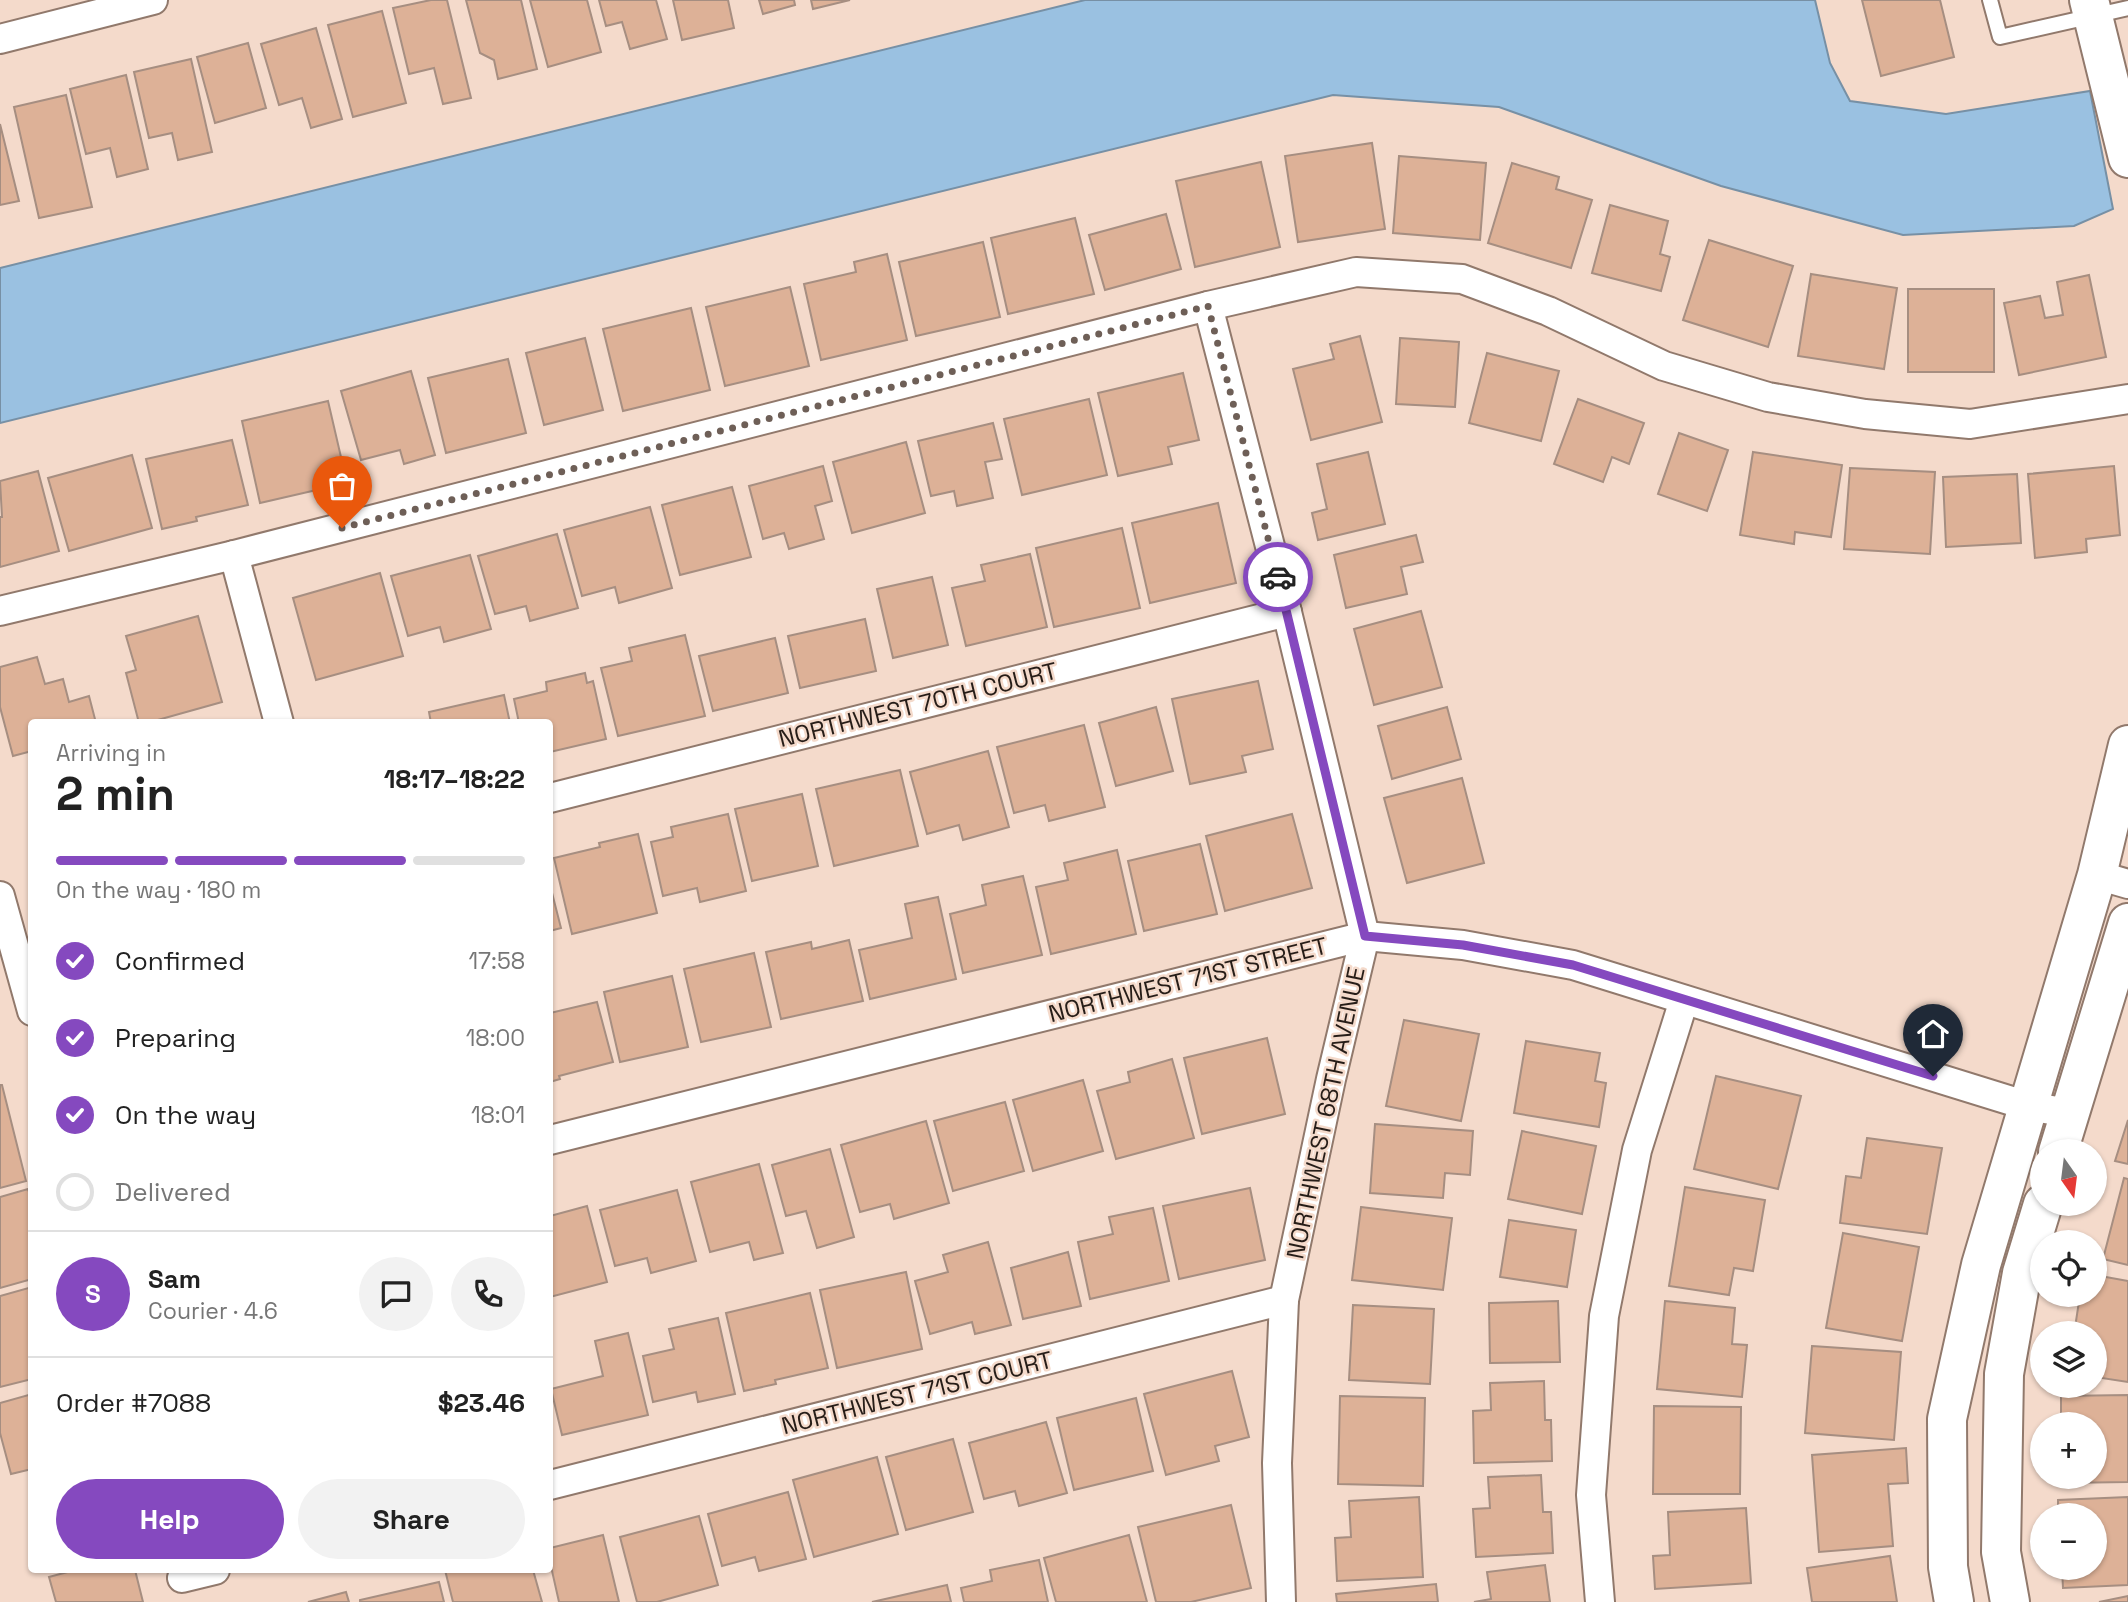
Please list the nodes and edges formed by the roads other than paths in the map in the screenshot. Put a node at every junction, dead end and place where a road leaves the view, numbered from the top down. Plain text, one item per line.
1 (153, 0) edge
2 (1990, 0) edge
3 (2103, 8) edge
4 (0, 38) edge
5 (2128, 158) edge
6 (1208, 306) junction
7 (2128, 399) edge
8 (234, 555) junction
9 (0, 611) edge
10 (1287, 612) junction
11 (278, 719) edge
12 (2128, 745) edge
13 (553, 797) edge
14 (2113, 879) edge
15 (0, 896) edge
16 (2128, 923) edge
17 (1365, 936) junction
18 (28, 997) edge
19 (1684, 1000) junction
20 (2028, 1105) junction
21 (2069, 1113) junction
22 (553, 1138) edge
23 (2062, 1139) edge
24 (2039, 1216) edge
25 (1284, 1300) junction
26 (553, 1484) edge
27 (208, 1573) edge
28 (184, 1583) edge
29 (1281, 1602) edge
30 (1600, 1602) edge
31 (1954, 1602) edge
32 (2010, 1602) edge

1 - 4 street
2 - 3 lane
3 - 5 street
6 - 7 street
6 - 8 street
6 - 10 street, NORTHWEST 68TH AVENUE
8 - 9 street
8 - 11 street
10 - 13 street, NORTHWEST 70TH COURT
10 - 17 street, NORTHWEST 68TH AVENUE
12 - 14 street
14 - 20 street
15 - 18 street
16 - 21 street
17 - 19 street, NORTHWEST 71ST STREET
17 - 22 street, NORTHWEST 71ST STREET
17 - 25 street, NORTHWEST 68TH AVENUE
19 - 20 street, NORTHWEST 71ST STREET
19 - 30 street
20 - 21 street, NORTHWEST 71ST STREET
20 - 31 street
21 - 23 street
24 - 32 street
25 - 26 street, NORTHWEST 71ST COURT
25 - 29 street, NORTHWEST 68TH AVENUE
27 - 28 street

